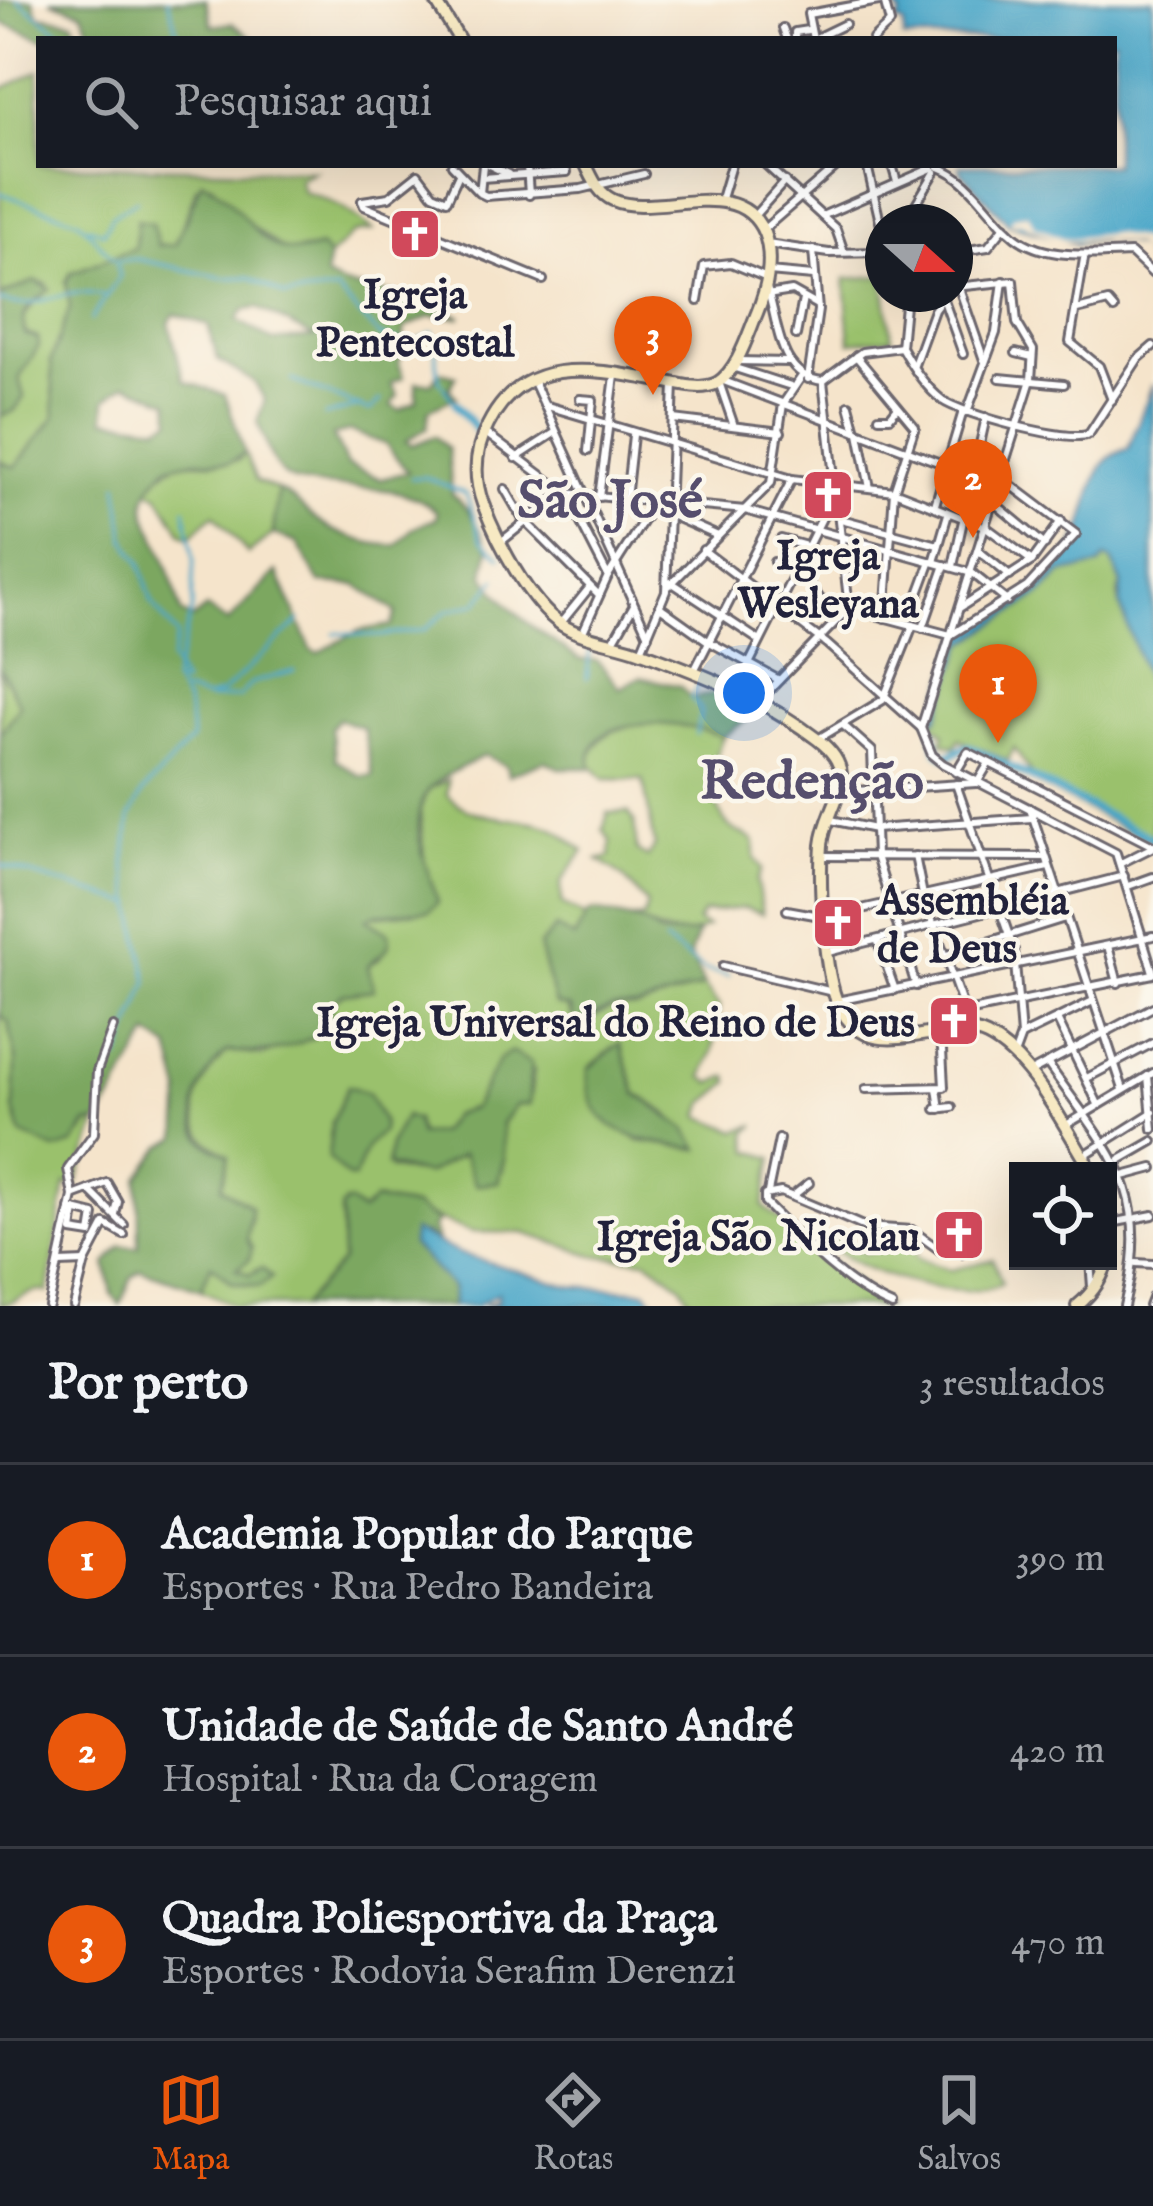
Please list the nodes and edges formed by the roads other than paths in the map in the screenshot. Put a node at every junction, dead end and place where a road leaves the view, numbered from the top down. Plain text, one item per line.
1 (435, 0) edge
2 (885, 4) edge
3 (845, 24) dead end
4 (783, 28) dead end
5 (808, 30) junction
6 (834, 34) edge
7 (881, 35) edge
8 (457, 36) edge
9 (789, 36) edge
10 (793, 36) edge
11 (812, 36) edge
12 (454, 168) edge
13 (485, 168) edge
14 (493, 168) edge
15 (527, 168) edge
16 (587, 168) edge
17 (630, 168) edge
18 (729, 168) edge
19 (770, 168) edge
20 (790, 168) edge
21 (834, 168) edge
22 (868, 168) edge
23 (893, 168) edge
24 (932, 168) edge
25 (934, 168) edge
26 (937, 168) edge
27 (567, 172) dead end
28 (458, 174) junction
29 (644, 174) dead end
30 (527, 175) junction
31 (511, 176) junction
32 (631, 176) junction
33 (482, 178) junction
34 (784, 179) junction
35 (897, 182) junction
36 (596, 186) junction
37 (874, 193) junction
38 (480, 194) junction
39 (529, 194) junction
40 (802, 198) junction
41 (719, 202) junction
42 (876, 204) edge
43 (915, 204) edge
44 (822, 216) junction
45 (753, 218) junction
46 (1005, 226) junction
47 (763, 230) junction
48 (767, 244) junction
49 (973, 249) edge
50 (813, 250) junction
51 (844, 252) junction
52 (865, 252) edge
53 (1084, 257) junction
54 (1153, 274) edge
55 (813, 276) junction
56 (543, 280) dead end
57 (1003, 281) junction
58 (973, 284) edge
59 (766, 288) junction
60 (803, 299) junction
61 (698, 301) dead end
62 (818, 305) junction
63 (1114, 309) dead end
64 (1077, 310) junction
65 (904, 312) edge
66 (934, 312) edge
67 (949, 312) edge
68 (966, 312) edge
69 (796, 335) dead end
70 (1153, 346) edge
71 (901, 347) junction
72 (1016, 353) dead end
73 (963, 354) dead end
74 (856, 356) junction
75 (1032, 357) junction
76 (984, 360) junction
77 (788, 362) junction
78 (733, 364) junction
79 (913, 366) junction
80 (1056, 372) dead end
81 (615, 373) junction
82 (805, 377) junction
83 (1000, 378) dead end
84 (532, 379) junction
85 (1031, 380) junction
86 (720, 381) junction
87 (823, 381) junction
88 (674, 383) junction
89 (794, 387) junction
90 (580, 399) dead end
91 (1112, 400) junction
92 (783, 404) junction
93 (544, 405) junction
94 (849, 406) dead end
95 (898, 407) junction
96 (965, 411) junction
97 (879, 417) dead end
98 (986, 417) junction
99 (673, 419) junction
100 (826, 420) junction
101 (592, 422) junction
102 (733, 423) junction
103 (1021, 424) junction
104 (610, 428) junction
105 (484, 431) junction
106 (781, 432) junction
107 (858, 432) junction
108 (556, 433) junction
109 (633, 435) junction
110 (671, 446) junction
111 (908, 451) junction
112 (588, 452) dead end
113 (516, 458) junction
114 (947, 465) junction
115 (776, 473) junction
116 (792, 478) junction
117 (1002, 478) junction
118 (974, 484) junction
119 (836, 488) junction
120 (506, 489) dead end
121 (870, 489) junction
122 (894, 491) junction
123 (564, 492) junction
124 (584, 496) junction
125 (599, 497) junction
126 (626, 499) junction
127 (994, 501) junction
128 (655, 502) junction
129 (668, 502) junction
130 (934, 506) junction
131 (745, 510) junction
132 (948, 512) junction
133 (668, 514) junction
134 (775, 517) junction
135 (841, 519) junction
136 (967, 519) junction
137 (1061, 521) junction
138 (526, 523) junction
139 (988, 523) junction
140 (816, 529) junction
141 (890, 533) junction
142 (718, 536) junction
143 (843, 537) junction
144 (781, 539) dead end
145 (502, 541) junction
146 (938, 545) junction
147 (1045, 545) junction
148 (807, 547) junction
149 (888, 549) junction
150 (703, 550) junction
151 (979, 551) junction
152 (1032, 561) junction
153 (774, 562) dead end
154 (933, 562) junction
155 (616, 564) junction
156 (949, 566) junction
157 (796, 570) junction
158 (972, 573) junction
159 (608, 576) junction
160 (1010, 576) junction
161 (742, 578) junction
162 (671, 582) junction
163 (590, 586) junction
164 (990, 588) junction
165 (666, 591) junction
166 (599, 595) junction
167 (918, 596) dead end
168 (1007, 601) junction
169 (634, 605) junction
170 (778, 605) junction
171 (660, 607) junction
172 (849, 608) junction
173 (961, 608) junction
174 (721, 618) junction
175 (886, 618) junction
176 (836, 620) junction
177 (560, 624) junction
178 (913, 626) junction
179 (923, 628) junction
180 (582, 634) junction
181 (648, 635) junction
182 (951, 635) junction
183 (820, 638) junction
184 (708, 641) junction
185 (760, 641) junction
186 (612, 643) junction
187 (641, 652) junction
188 (748, 664) junction
189 (694, 671) junction
190 (779, 680) junction
191 (737, 688) junction
192 (885, 698) junction
193 (760, 700) junction
194 (842, 725) junction
195 (921, 728) junction
196 (818, 740) junction
197 (989, 763) junction
198 (958, 779) junction
199 (977, 783) junction
200 (874, 790) junction
201 (1041, 790) junction
202 (842, 792) junction
203 (1030, 808) junction
204 (1032, 818) junction
205 (831, 820) junction
206 (969, 822) junction
207 (875, 829) junction
208 (1153, 847) edge
209 (822, 856) junction
210 (876, 856) junction
211 (915, 856) junction
212 (981, 856) junction
213 (1045, 857) junction
214 (1121, 863) junction
215 (1048, 867) junction
216 (1124, 876) junction
217 (1153, 877) edge
218 (990, 880) junction
219 (1126, 886) junction
220 (922, 895) junction
221 (1057, 895) junction
222 (890, 904) junction
223 (1148, 904) dead end
224 (1000, 908) junction
225 (1133, 908) junction
226 (787, 910) dead end
227 (826, 917) junction
228 (1065, 918) junction
229 (934, 925) junction
230 (899, 934) junction
231 (1010, 935) junction
232 (1153, 936) edge
233 (1142, 938) junction
234 (878, 942) junction
235 (1108, 946) junction
236 (828, 952) junction
237 (1076, 952) junction
238 (946, 955) junction
239 (1017, 964) junction
240 (723, 966) dead end
241 (1153, 973) edge
242 (955, 978) junction
243 (1118, 983) junction
244 (916, 986) junction
245 (896, 990) junction
246 (1088, 991) junction
247 (835, 997) junction
248 (1019, 999) junction
249 (1091, 1002) junction
250 (1153, 1007) edge
251 (967, 1012) junction
252 (1057, 1019) junction
253 (113, 1027) dead end
254 (972, 1030) junction
255 (942, 1032) junction
256 (1103, 1034) junction
257 (1021, 1036) junction
258 (1153, 1043) edge
259 (1073, 1050) junction
260 (1014, 1055) junction
261 (1114, 1062) junction
262 (1047, 1063) junction
263 (1151, 1074) edge
264 (1027, 1075) junction
265 (1087, 1079) junction
266 (937, 1088) junction
267 (866, 1089) dead end
268 (1124, 1089) junction
269 (1099, 1104) junction
270 (952, 1107) dead end
271 (1152, 1113) edge
272 (1083, 1114) junction
273 (1063, 1127) junction
274 (1153, 1129) edge
275 (779, 1139) dead end
276 (1153, 1141) edge
277 (1105, 1142) junction
278 (1083, 1156) junction
279 (1120, 1160) junction
280 (1087, 1162) edge
281 (1153, 1168) edge
282 (1131, 1174) junction
283 (1117, 1178) edge
284 (809, 1183) dead end
285 (89, 1190) junction
286 (112, 1191) junction
287 (766, 1193) junction
288 (73, 1194) junction
289 (794, 1196) junction
290 (103, 1199) junction
291 (72, 1209) junction
292 (115, 1214) junction
293 (1153, 1215) edge
294 (1142, 1216) junction
295 (1117, 1218) edge
296 (124, 1225) dead end
297 (124, 1235) dead end
298 (976, 1246) dead end
299 (85, 1262) junction
300 (60, 1263) junction
301 (1136, 1263) junction
302 (1153, 1264) edge
303 (1091, 1270) edge
304 (1103, 1270) edge
305 (1094, 1291) junction
306 (1153, 1296) edge
307 (49, 1306) edge
308 (74, 1306) edge
309 (892, 1306) edge
310 (1076, 1306) edge
311 (1124, 1306) edge
312 (1149, 1306) edge

1 - 8 main road
2 - 5 street
2 - 7 street
3 - 6 street
4 - 9 street
5 - 10 street
5 - 11 street
12 - 28 street
13 - 33 street
14 - 31 street
15 - 30 street
16 - 36 main road
17 - 32 street
18 - 41 street
19 - 34 street
20 - 34 street
21 - 40 street
22 - 37 street
23 - 35 street
24 - 35 street
25 - 43 street
26 - 46 street
27 - 30 street
28 - 38 street
28 - 56 street
29 - 32 street
30 - 31 street
30 - 39 street
31 - 33 street
32 - 36 street
33 - 38 street
34 - 40 street
34 - 45 street
35 - 37 street
36 - 39 street
36 - 41 main road
37 - 42 street
37 - 44 street
38 - 39 street
40 - 44 street
40 - 47 street
41 - 45 main road
44 - 51 street
45 - 47 main road
46 - 49 street
46 - 53 street
47 - 48 main road
48 - 50 street
48 - 59 main road
50 - 51 street
50 - 55 street
51 - 52 street
53 - 54 street
53 - 64 street
55 - 59 street
55 - 62 street
57 - 58 street
57 - 75 street
57 - 76 street
59 - 60 street
59 - 61 street
59 - 77 street
59 - 78 main road
60 - 62 street
60 - 69 street
62 - 82 street
63 - 64 street
64 - 91 street
65 - 71 street
66 - 79 street
67 - 73 street
68 - 76 street
70 - 91 street
71 - 74 street
71 - 79 street
72 - 75 street
74 - 87 street
74 - 95 street
75 - 85 street
76 - 96 street
77 - 78 street
77 - 82 street
78 - 86 main road
78 - 89 street
79 - 96 street
80 - 85 street
81 - 84 main road
81 - 88 main road
81 - 104 street
82 - 87 street
82 - 89 street
83 - 85 street
84 - 93 street
84 - 105 main road
85 - 103 street
86 - 88 main road
86 - 92 street
86 - 102 street
87 - 100 street
88 - 99 street
89 - 92 street
90 - 101 street
91 - 103 street
92 - 100 street
92 - 106 street
93 - 101 street
93 - 108 street
94 - 107 street
95 - 97 street
95 - 111 street
96 - 98 street
96 - 114 street
98 - 103 street
98 - 118 street
99 - 102 street
99 - 110 street
100 - 107 street
100 - 119 street
101 - 104 street
101 - 112 street
102 - 106 street
103 - 117 street
104 - 109 street
104 - 125 street
105 - 113 street
105 - 145 main road
106 - 115 street
107 - 111 street
107 - 121 street
108 - 113 street
108 - 124 street
109 - 110 street
109 - 126 street
110 - 115 street
110 - 129 street
111 - 114 street
111 - 122 street
113 - 123 street
114 - 118 street
114 - 130 street
115 - 116 street
115 - 131 street
116 - 119 street
116 - 134 street
117 - 127 street
117 - 137 street
118 - 127 street
118 - 136 street
119 - 121 street
119 - 135 street
119 - 140 street
120 - 138 street
121 - 122 street
122 - 130 street
122 - 141 street
123 - 124 street
123 - 138 street
123 - 159 street
124 - 125 street
124 - 155 street
125 - 126 street
126 - 128 street
127 - 139 street
127 - 147 street
128 - 129 street
128 - 155 street
129 - 131 street
129 - 133 street
130 - 132 street
131 - 134 street
131 - 142 street
132 - 136 street
132 - 146 street
133 - 142 street
133 - 165 street
134 - 140 street
134 - 161 street
135 - 141 street
135 - 143 street
136 - 139 street
136 - 156 street
137 - 147 street
137 - 168 street
138 - 145 street
138 - 163 street
139 - 151 street
139 - 152 street
140 - 143 street
140 - 148 street
141 - 146 street
141 - 149 street
142 - 150 street
143 - 149 street
143 - 172 street
144 - 148 street
145 - 177 main road
146 - 154 street
147 - 152 street
148 - 157 street
149 - 154 street
149 - 175 street
150 - 161 street
150 - 162 street
151 - 158 street
151 - 160 street
152 - 160 street
153 - 157 street
154 - 156 street
154 - 167 street
155 - 159 street
155 - 169 street
156 - 158 street
156 - 179 street
157 - 170 street
157 - 176 street
158 - 164 street
158 - 173 street
159 - 166 street
160 - 164 street
161 - 170 street
161 - 174 street
162 - 165 street
162 - 174 street
163 - 166 street
163 - 177 street
164 - 168 street
164 - 173 street
165 - 171 street
166 - 180 street
168 - 182 street
169 - 181 street
169 - 186 street
170 - 183 street
170 - 185 street
171 - 181 street
171 - 184 street
172 - 175 street
172 - 176 street
173 - 182 street
174 - 184 street
174 - 185 street
175 - 178 street
176 - 183 street
177 - 180 main road
178 - 179 street
178 - 192 street
179 - 182 street
180 - 186 main road
181 - 187 street
182 - 195 street
183 - 190 street
183 - 192 street
184 - 188 street
184 - 189 street
185 - 188 street
186 - 187 main road
187 - 189 main road
188 - 190 street
188 - 191 street
189 - 191 main road
190 - 193 street
191 - 193 main road
192 - 194 street
192 - 195 street
193 - 196 main road
194 - 196 street
194 - 200 street
195 - 198 street
196 - 202 main road
197 - 198 street
197 - 199 street
197 - 201 street
198 - 199 street
198 - 200 street
198 - 206 street
199 - 203 street
200 - 202 street
200 - 207 street
201 - 203 street
201 - 208 street
202 - 205 main road
203 - 204 street
203 - 214 street
204 - 206 street
204 - 213 street
205 - 207 street
205 - 209 main road
206 - 207 street
206 - 212 street
207 - 210 street
208 - 214 street
209 - 210 street
209 - 227 main road
210 - 211 street
210 - 222 street
211 - 212 street
211 - 220 street
212 - 213 street
212 - 218 street
213 - 215 street
214 - 216 street
215 - 218 street
215 - 221 street
216 - 219 street
216 - 221 street
217 - 219 street
218 - 220 street
218 - 224 street
219 - 225 street
220 - 222 street
220 - 229 street
221 - 224 street
221 - 228 street
222 - 227 street
222 - 230 street
223 - 225 street
224 - 229 street
224 - 231 street
225 - 233 street
226 - 227 street
227 - 236 main road
228 - 231 street
228 - 237 street
229 - 230 street
229 - 238 street
230 - 234 street
230 - 244 street
231 - 238 street
231 - 239 street
232 - 233 street
233 - 235 street
233 - 241 street
234 - 236 street
234 - 245 street
235 - 237 street
235 - 243 street
236 - 247 main road
237 - 239 street
237 - 246 street
238 - 242 street
239 - 242 street
239 - 248 street
240 - 247 street
241 - 243 street
242 - 244 street
242 - 251 street
243 - 246 street
244 - 245 street
245 - 247 street
246 - 248 street
246 - 249 street
247 - 255 main road
248 - 251 street
248 - 257 street
249 - 252 street
249 - 256 street
250 - 256 street
251 - 254 street
252 - 257 street
252 - 259 street
253 - 288 street
254 - 255 main road
254 - 260 main road
255 - 266 street
256 - 259 street
256 - 261 street
257 - 260 street
258 - 261 street
259 - 262 street
259 - 265 street
260 - 264 main road
261 - 265 street
261 - 268 street
262 - 264 street
262 - 272 street
263 - 268 street
263 - 271 street
264 - 273 main road
265 - 269 street
266 - 267 street
266 - 270 street
268 - 269 street
269 - 272 street
271 - 274 street
271 - 277 street
272 - 273 street
272 - 277 street
273 - 278 main road
275 - 287 street
276 - 279 street
277 - 278 street
277 - 279 street
278 - 280 main road
279 - 282 street
281 - 282 street
282 - 283 street
282 - 294 street
284 - 289 street
285 - 286 street
285 - 288 street
285 - 290 street
286 - 290 street
286 - 292 street
287 - 289 street
287 - 309 street
288 - 291 street
289 - 298 street
290 - 292 street
291 - 291 street
291 - 300 street
292 - 296 street
293 - 294 street
294 - 295 street
294 - 301 street
297 - 299 street
299 - 300 street
299 - 308 street
300 - 307 street
301 - 302 street
301 - 311 street
303 - 305 street
304 - 305 main road
305 - 310 main road
306 - 312 street

